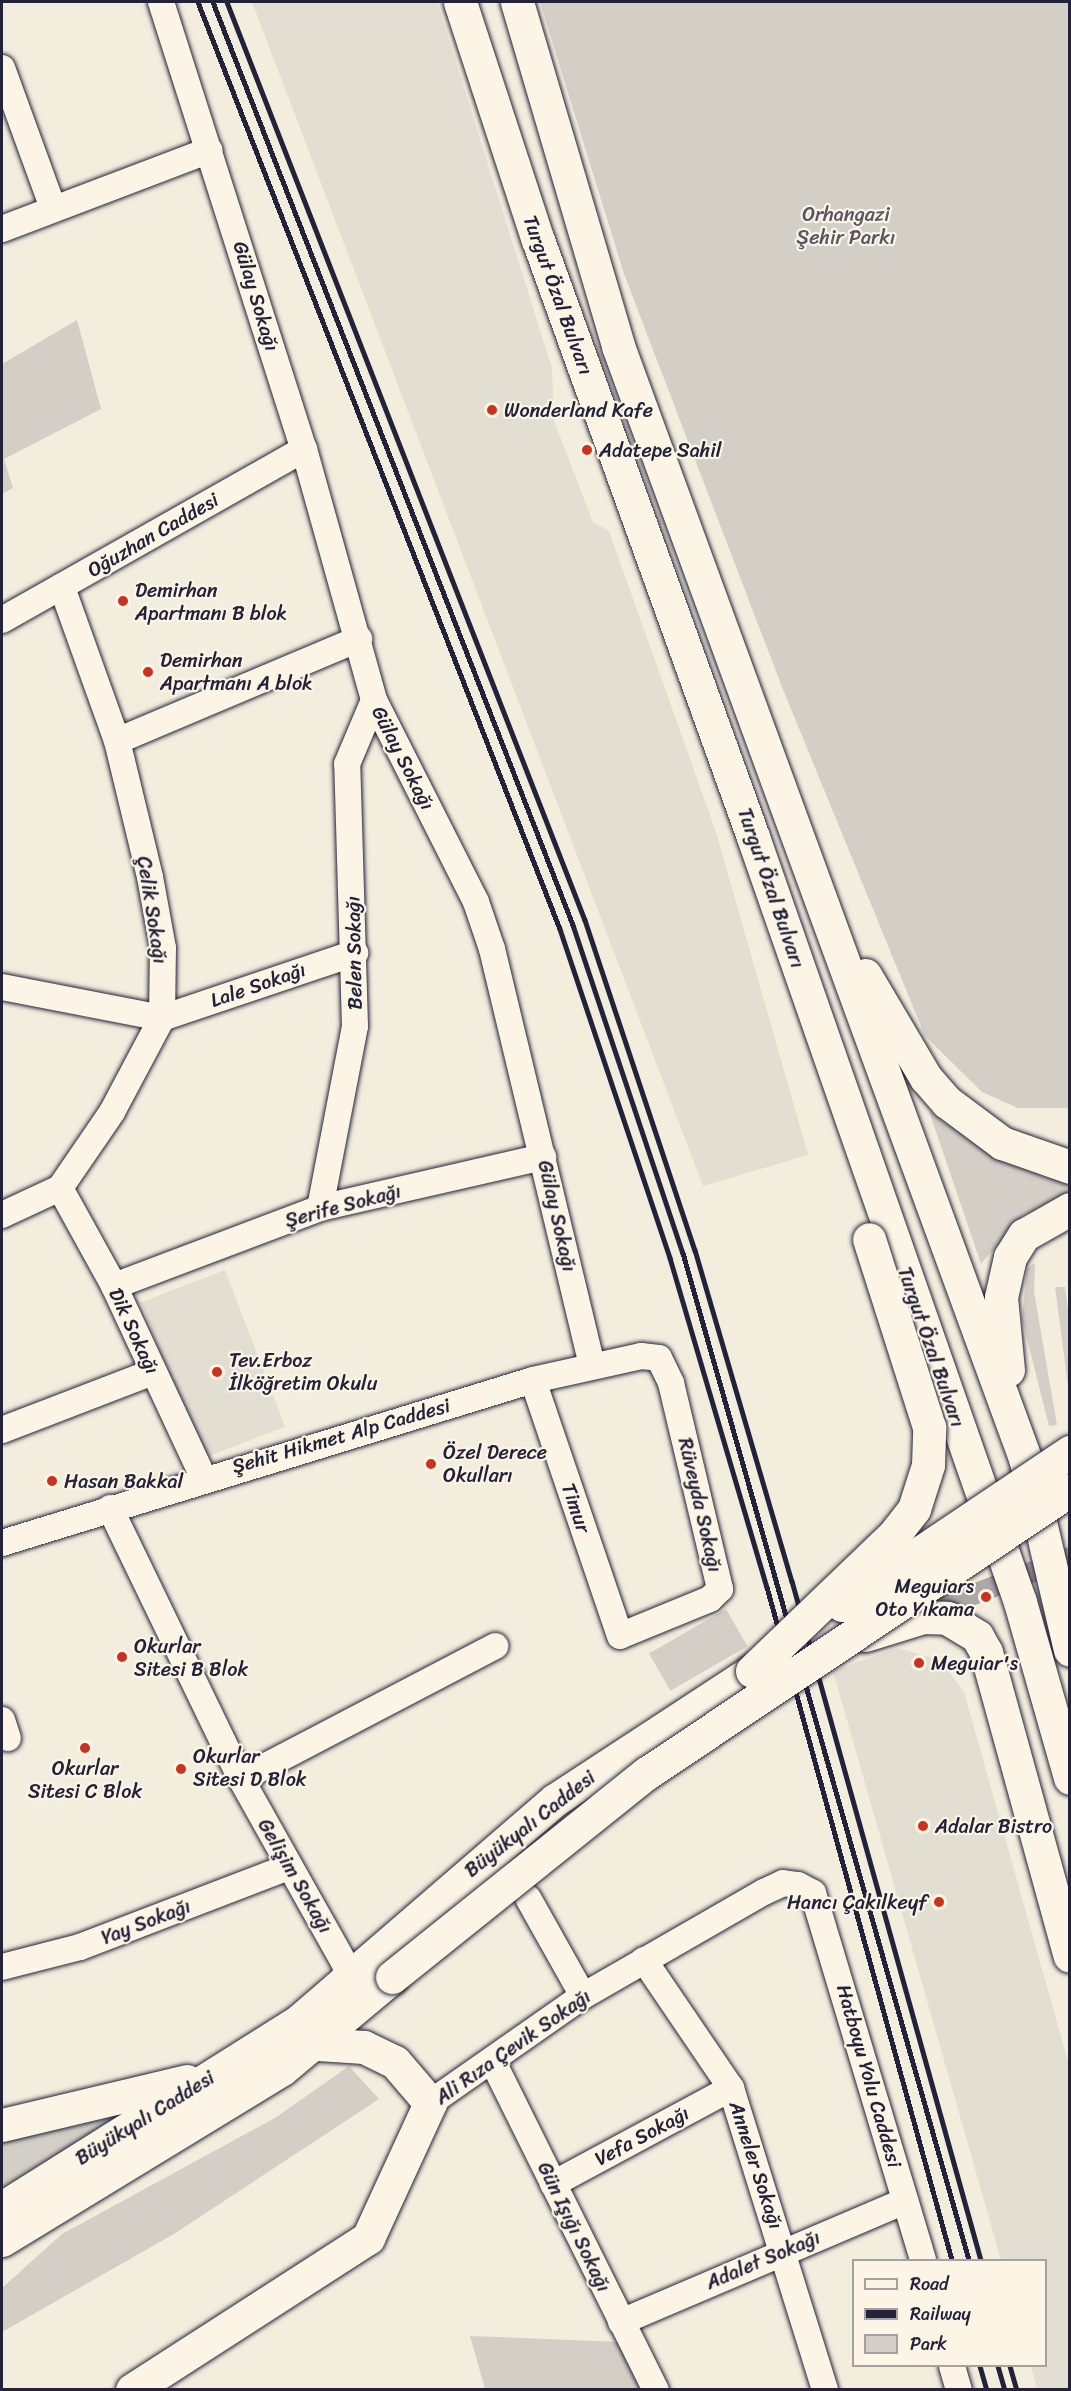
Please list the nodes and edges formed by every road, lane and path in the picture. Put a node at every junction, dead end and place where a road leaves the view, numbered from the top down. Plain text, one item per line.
1 (161, 2) edge
2 (460, 2) edge
3 (517, 2) edge
4 (2, 68) edge
5 (210, 150) junction
6 (53, 208) junction
7 (2, 229) edge
8 (304, 449) junction
9 (62, 587) junction
10 (2, 620) edge
11 (359, 639) junction
12 (374, 700) junction
13 (117, 741) junction
14 (753, 837) junction
15 (829, 919) junction
16 (355, 953) junction
17 (2, 987) edge
18 (162, 1018) junction
19 (543, 1157) junction
20 (1070, 1167) edge
21 (60, 1188) junction
22 (320, 1208) junction
23 (1070, 1209) edge
24 (2, 1215) edge
25 (114, 1286) junction
26 (592, 1365) junction
27 (153, 1372) junction
28 (533, 1380) junction
29 (671, 1383) joint
30 (2, 1430) edge
31 (1070, 1452) edge
32 (1025, 1458) junction
33 (203, 1477) junction
34 (1070, 1490) edge
35 (110, 1508) junction
36 (2, 1543) edge
37 (620, 1636) joint
38 (847, 1643) junction
39 (495, 1646) dead end
40 (1070, 1650) edge
41 (752, 1671) junction
42 (1070, 1778) edge
43 (241, 1779) junction
44 (288, 1867) junction
45 (813, 1893) joint
46 (528, 1898) dead end
47 (1070, 1956) edge
48 (644, 1960) junction
49 (385, 1966) junction
50 (2, 1967) edge
51 (345, 1986) junction
52 (583, 1996) junction
53 (318, 2044) junction
54 (494, 2064) junction
55 (213, 2075) junction
56 (731, 2088) junction
57 (430, 2103) junction
58 (2, 2125) edge
59 (553, 2184) junction
60 (905, 2200) junction
61 (2, 2208) edge
62 (48, 2212) junction
63 (2, 2240) edge
64 (783, 2250) junction
65 (922, 2259) edge
66 (2, 2262) edge
67 (621, 2322) junction
68 (952, 2367) edge
69 (132, 2390) edge
70 (656, 2390) edge
71 (825, 2390) edge
72 (959, 2390) edge

1 - 5 street, Gülay Sokağı
2 - 14 main road, Turgut Özal Bulvarı
3 - 15 main road, Turgut Özal Bulvarı
4 - 6 street
5 - 6 street
5 - 8 street, Gülay Sokağı
6 - 7 street
8 - 9 street, Oğuzhan Caddesi
8 - 11 street, Gülay Sokağı
9 - 10 street, Oğuzhan Caddesi
9 - 13 street, Çelik Sokağı
11 - 12 street, Gülay Sokağı
11 - 13 street
12 - 16 street, Belen Sokağı
12 - 19 street, Gülay Sokağı
13 - 18 street, Çelik Sokağı
14 - 41 main road, bridge
14 - 42 main road, Turgut Özal Bulvarı
15 - 20 main road
15 - 32 main road, Turgut Özal Bulvarı
16 - 18 street, Lale Sokağı
16 - 22 street, Belen Sokağı
17 - 18 street
18 - 21 street, Çelik Sokağı
19 - 22 street, Şerife Sokağı
19 - 26 street, Gülay Sokağı
21 - 24 street
21 - 25 street, Dik Sokağı
22 - 25 street, Şerife Sokağı
23 - 32 main road
25 - 27 street, Dik Sokağı
26 - 28 street, Şehit Hikmet Alp Caddesi
26 - 29 street, Şehit Hikmet Alp Caddesi
27 - 30 street
27 - 33 street, Dik Sokağı
28 - 33 street, Şehit Hikmet Alp Caddesi
28 - 37 street, Timur
29 - 37 street, Rüveyda Sokağı
31 - 41 main road, Büyükyalı Caddesi, bridge
32 - 40 main road, Turgut Özal Bulvarı
33 - 35 street, Şehit Hikmet Alp Caddesi
34 - 38 main road, bridge
35 - 36 street, Şehit Hikmet Alp Caddesi
35 - 43 street, Gelişim Sokağı
38 - 47 main road
38 - 49 main road, Büyükyalı Caddesi, bridge
39 - 43 street
41 - 49 main road, Büyükyalı Caddesi
43 - 44 street, Gelişim Sokağı
44 - 50 street, Yay Sokağı
44 - 51 street, Gelişim Sokağı
45 - 48 street, Ali Rıza Çevik Sokağı
45 - 60 street, Hatboyu Yolu Caddesi
46 - 52 street
48 - 52 street, Ali Rıza Çevik Sokağı
48 - 56 street, Anneler Sokağı
49 - 51 main road, Büyükyalı Caddesi
49 - 53 main road, Büyükyalı Caddesi
51 - 55 main road, Büyükyalı Caddesi
52 - 54 street, Ali Rıza Çevik Sokağı
53 - 57 main road
53 - 62 main road, Büyükyalı Caddesi
54 - 57 street, Ali Rıza Çevik Sokağı
54 - 59 street, Gün Işığı Sokağı
55 - 58 main road
55 - 61 main road, Büyükyalı Caddesi
56 - 59 street, Vefa Sokağı
56 - 64 street, Anneler Sokağı
57 - 69 main road, Ali Rıza Çevik Sokağı
59 - 67 street, Gün Işığı Sokağı
60 - 64 street, Adalet Sokağı
60 - 65 street, Hatboyu Yolu Caddesi
62 - 63 main road, Büyükyalı Caddesi
62 - 66 main road
64 - 67 street, Adalet Sokağı
64 - 71 street, Anneler Sokağı
67 - 70 street, Gün Işığı Sokağı
68 - 72 street

